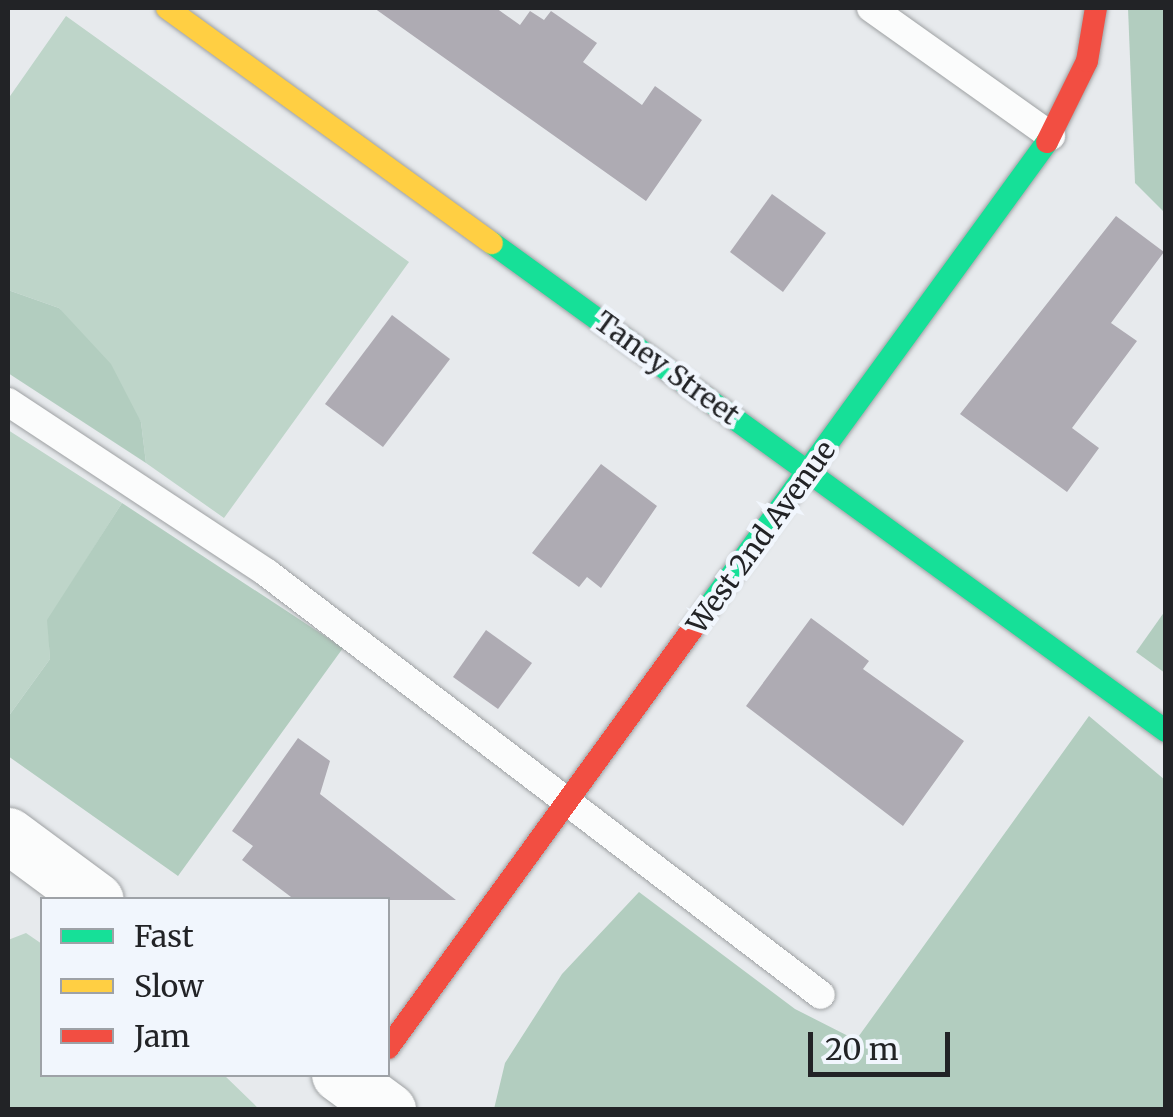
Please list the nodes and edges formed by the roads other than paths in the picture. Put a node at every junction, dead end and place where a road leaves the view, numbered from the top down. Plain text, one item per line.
1 (167, 8) edge
2 (871, 8) edge
3 (1096, 8) edge
4 (1051, 136) junction
5 (8, 402) edge
6 (809, 470) junction
7 (1166, 731) edge
8 (567, 803) junction
9 (8, 835) edge
10 (92, 897) edge
11 (821, 995) dead end
12 (390, 1048) edge

1 - 6 street, Taney Street
2 - 4 lane
3 - 4 street, West 2nd Avenue
4 - 6 street, West 2nd Avenue
5 - 8 lane
6 - 7 street, Taney Street
6 - 8 street, West 2nd Avenue
8 - 11 lane
8 - 12 street, West 2nd Avenue
9 - 10 street

